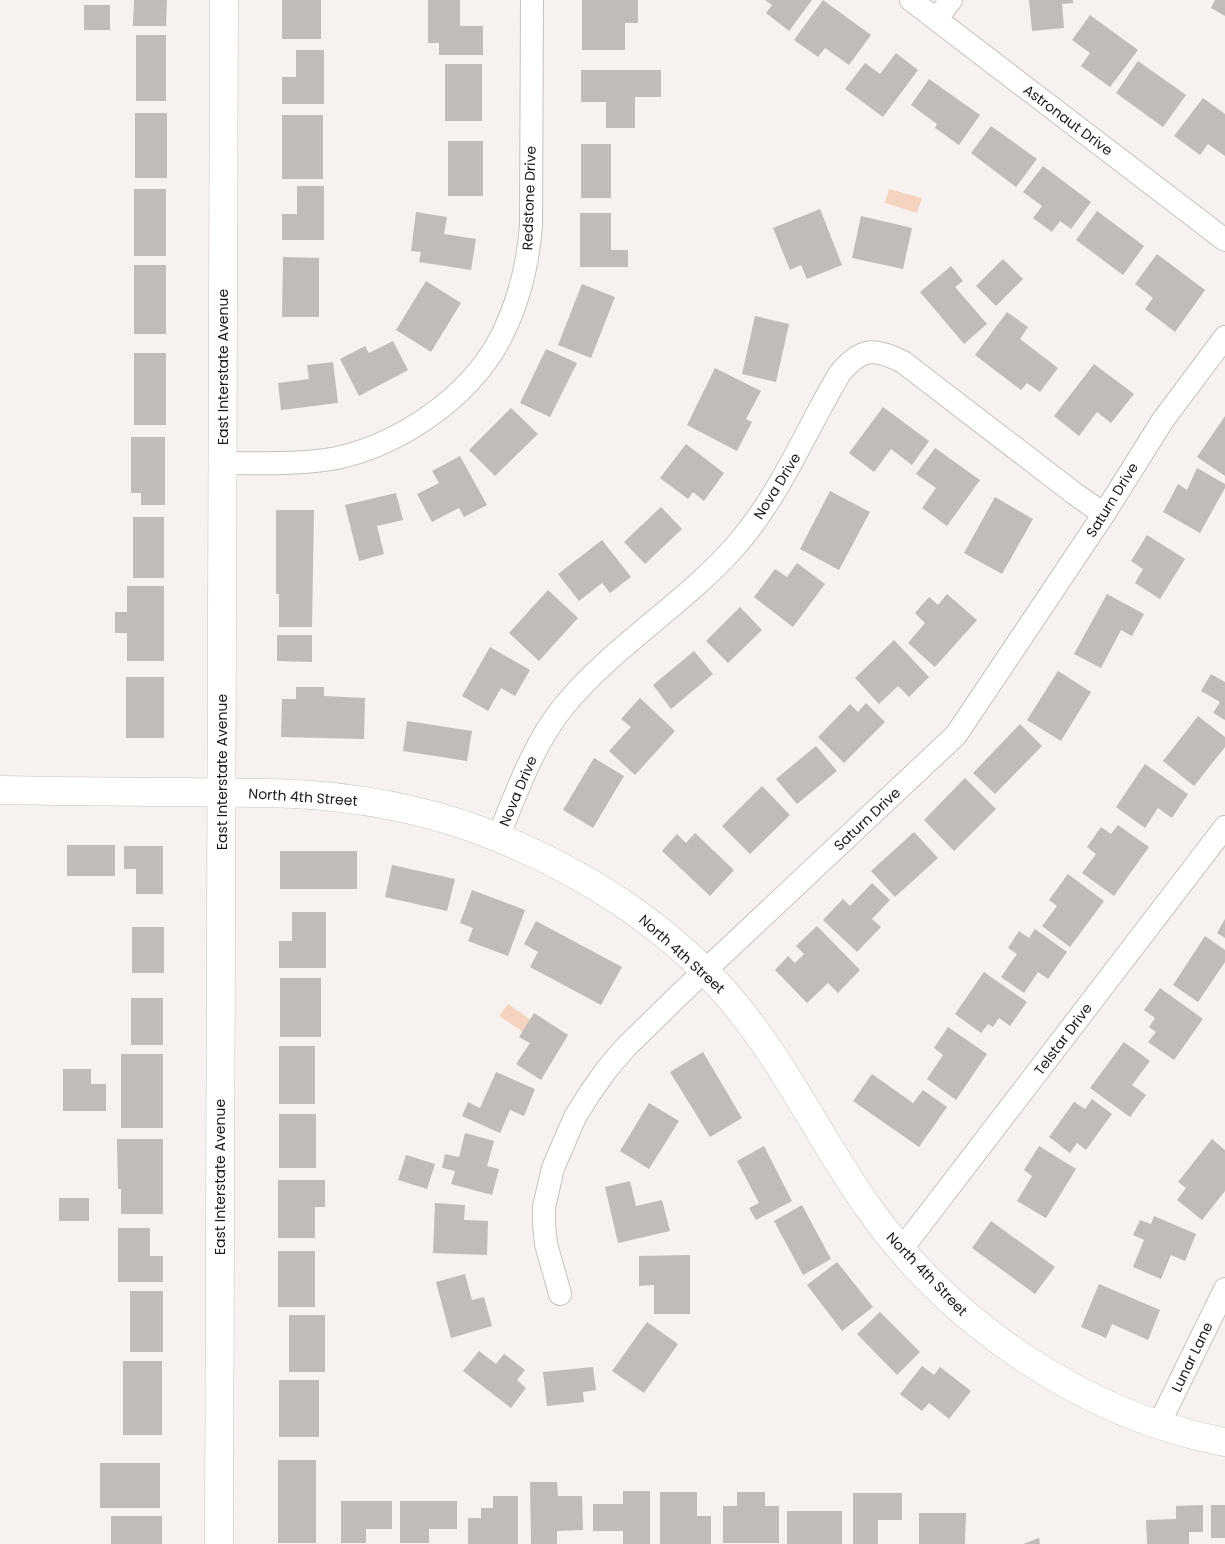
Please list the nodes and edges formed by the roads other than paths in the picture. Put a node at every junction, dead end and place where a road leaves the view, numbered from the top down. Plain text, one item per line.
1 (224, 0) edge
2 (532, 0) edge
3 (911, 0) edge
4 (951, 0) edge
5 (936, 19) junction
6 (1225, 240) edge
7 (1225, 337) edge
8 (223, 463) junction
9 (1104, 514) junction
10 (0, 790) edge
11 (222, 792) junction
12 (1225, 827) edge
13 (498, 837) junction
14 (704, 971) junction
15 (901, 1250) junction
16 (1225, 1289) edge
17 (560, 1294) dead end
18 (1159, 1424) junction
19 (1225, 1442) edge
20 (219, 1544) edge

1 - 8 street, East Interstate Avenue
2 - 8 street, Redstone Drive
3 - 5 street, Astronaut Drive
4 - 5 street
5 - 6 street, Astronaut Drive
7 - 9 street, Saturn Drive
8 - 11 street, East Interstate Avenue
9 - 13 street, Nova Drive
9 - 14 street, Saturn Drive
10 - 11 street, North 4th Street
11 - 13 street, North 4th Street
11 - 20 street, East Interstate Avenue
12 - 15 street, Telstar Drive
13 - 14 street, North 4th Street
14 - 15 street, North 4th Street
14 - 17 street, Saturn Drive
15 - 18 street, North 4th Street
16 - 18 street, Lunar Lane
18 - 19 street, North 4th Street

